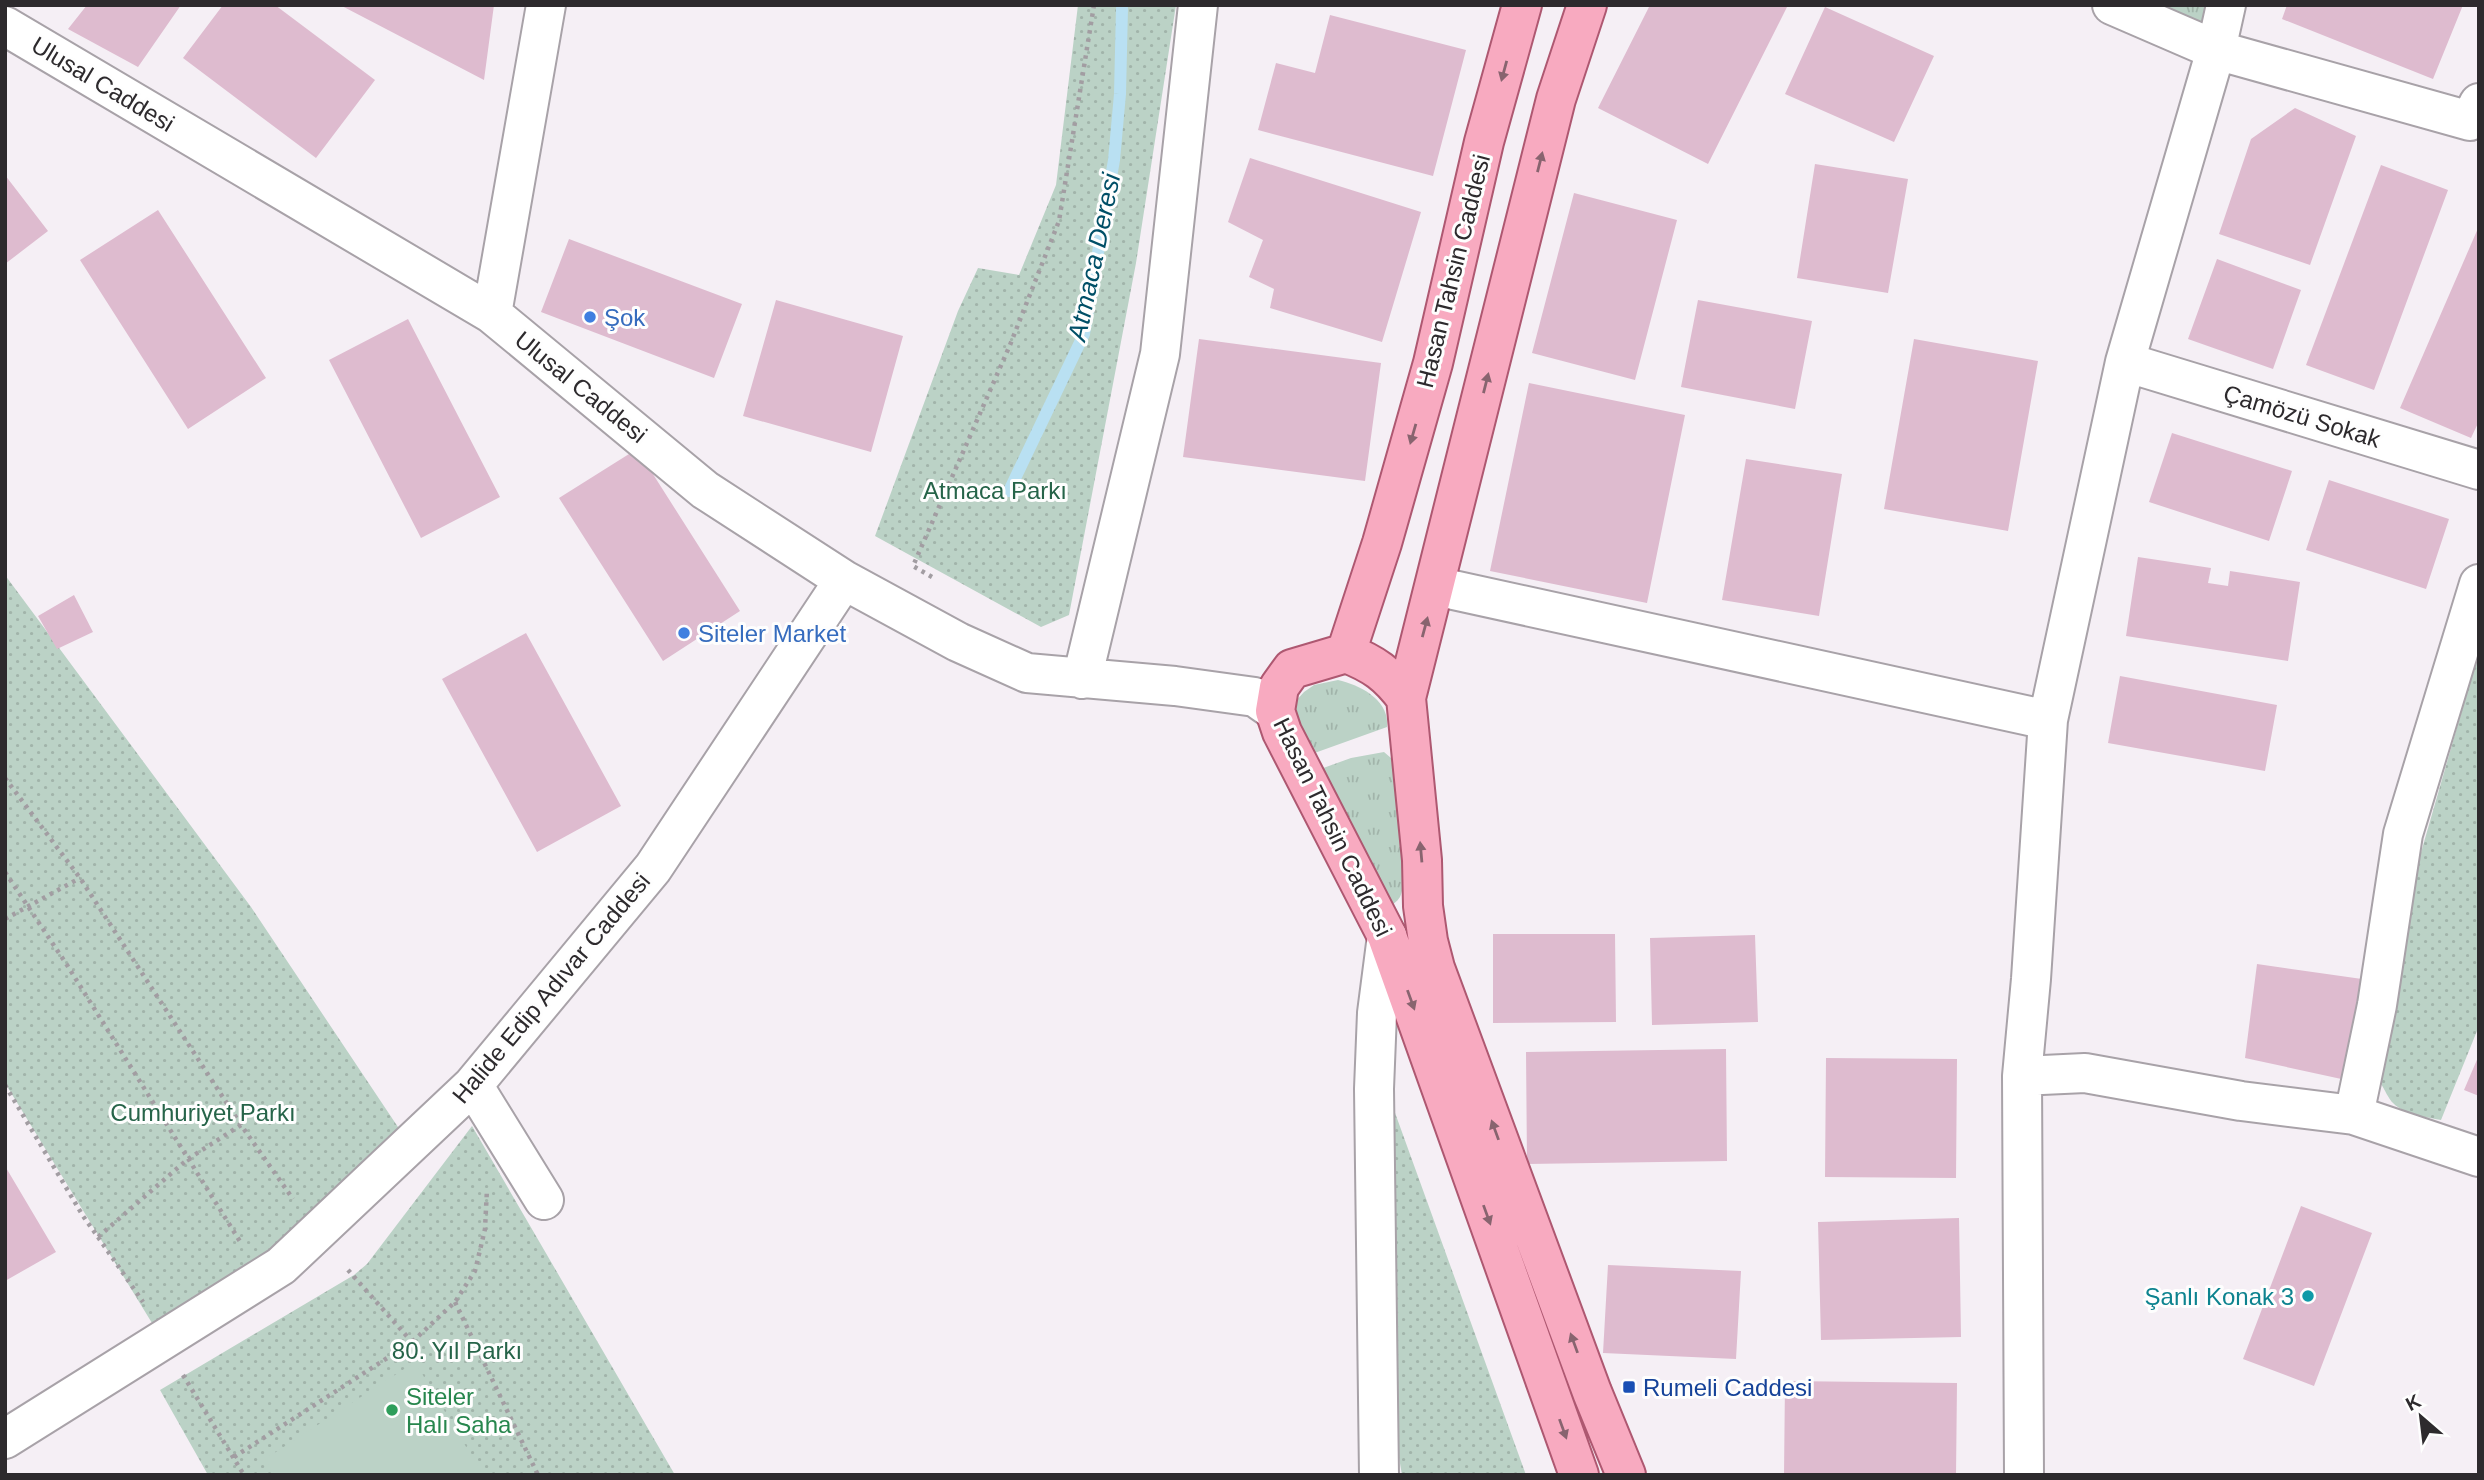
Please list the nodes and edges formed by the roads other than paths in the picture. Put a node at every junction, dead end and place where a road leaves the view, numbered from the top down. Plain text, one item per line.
1 (9, 5) edge
2 (546, 5) edge
3 (1198, 5) edge
4 (1522, 5) edge
5 (1587, 5) edge
6 (2112, 5) edge
7 (2226, 5) edge
8 (5, 10) edge
9 (5, 26) edge
10 (2216, 50) junction
11 (2479, 103) edge
12 (492, 314) junction
13 (2125, 362) junction
14 (2479, 470) edge
15 (844, 580) junction
16 (2479, 584) edge
17 (1435, 586) junction
18 (1346, 653) junction
19 (1292, 669) junction
20 (1082, 679) junction
21 (1175, 686) junction
22 (1406, 698) junction
23 (1275, 711) junction
24 (2049, 720) junction
25 (1423, 905) junction
26 (1387, 936) junction
27 (2022, 1076) junction
28 (473, 1085) junction
29 (2354, 1115) junction
30 (2479, 1157) edge
31 (544, 1200) dead end
32 (5, 1439) edge
33 (1379, 1475) edge
34 (1580, 1475) edge
35 (1626, 1475) edge
36 (2024, 1475) edge

1 - 8 street
2 - 12 street
3 - 20 street
4 -> 18 main road, Hasan Tahsin Caddesi
17 -> 5 main road, Hasan Tahsin Caddesi
6 - 10 street
7 - 10 street
9 - 12 street, Ulusal Caddesi
10 - 11 street
10 - 13 street
12 - 15 street, Ulusal Caddesi
13 - 14 street, Çamözü Sokak
13 - 24 street
15 - 20 street, Ulusal Caddesi
15 - 28 street, Halide Edip Adıvar Caddesi
16 - 29 street
22 -> 17 main road, Hasan Tahsin Caddesi
17 - 24 street
18 - 19 main road
18 - 22 main road
19 - 21 street
19 - 23 main road, Hasan Tahsin Caddesi
20 - 21 street, Ulusal Caddesi
21 - 23 street
25 -> 22 main road, Hasan Tahsin Caddesi
23 - 26 main road, Hasan Tahsin Caddesi
24 - 27 street
25 - 26 main road
35 -> 25 main road, Hasan Tahsin Caddesi
26 - 33 street
26 -> 34 main road, Hasan Tahsin Caddesi
27 - 29 street
27 - 36 street
28 - 31 street
28 - 32 street, Halide Edip Adıvar Caddesi
29 - 30 street

